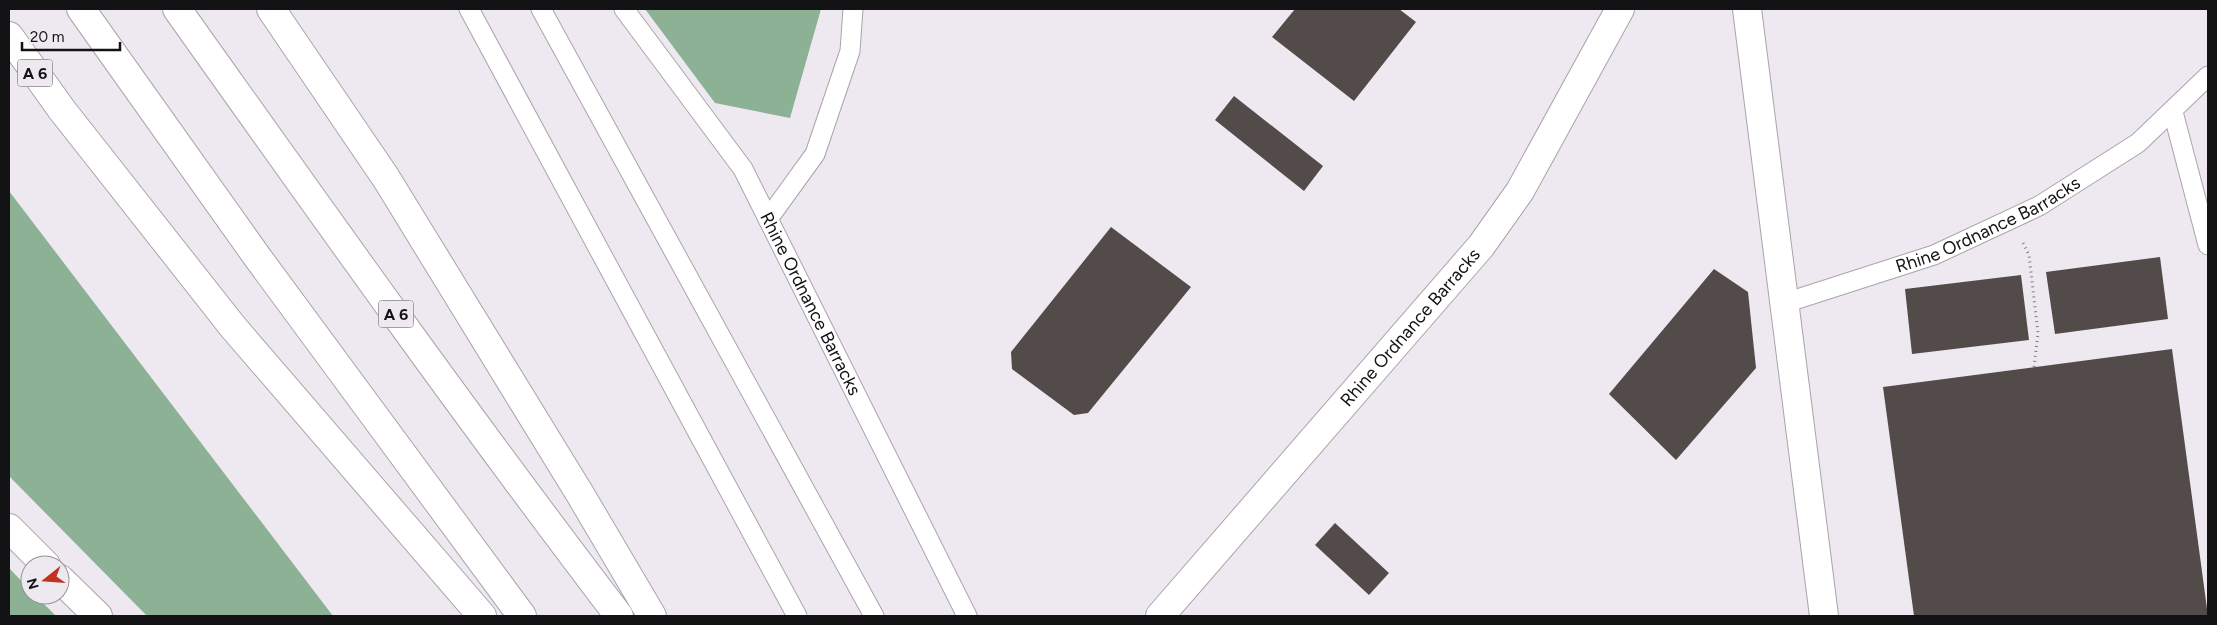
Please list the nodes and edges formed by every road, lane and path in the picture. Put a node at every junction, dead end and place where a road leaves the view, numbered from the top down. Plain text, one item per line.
1 (81, 9) edge
2 (177, 9) edge
3 (271, 9) edge
4 (468, 9) edge
5 (541, 9) edge
6 (624, 9) edge
7 (853, 9) edge
8 (1620, 9) edge
9 (1747, 9) edge
10 (9, 36) edge
11 (2208, 76) edge
12 (2173, 112) junction
13 (768, 219) junction
14 (2012, 219) junction
15 (2208, 245) edge
16 (1785, 303) junction
17 (2034, 367) dead end
18 (9, 528) edge
19 (36, 555) edge
20 (70, 589) edge
21 (98, 616) edge
22 (482, 616) edge
23 (522, 616) edge
24 (619, 616) edge
25 (652, 616) edge
26 (797, 616) edge
27 (874, 616) edge
28 (967, 616) edge
29 (1160, 616) edge
30 (1824, 616) edge

1 - 23 main road
2 - 24 main road, A 6
3 - 25 main road
4 - 26 lane
5 - 27 lane
6 - 13 lane, Rhine Ordnance Barracks
7 - 13 lane
8 - 29 main road, Rhine Ordnance Barracks
9 - 16 main road
10 - 22 main road, A 6
11 - 12 lane, Rhine Ordnance Barracks
12 - 14 lane, Rhine Ordnance Barracks
12 - 15 lane
13 - 28 lane, Rhine Ordnance Barracks
14 - 16 lane, Rhine Ordnance Barracks
14 - 17 path
16 - 30 main road
18 - 19 main road
20 - 21 main road

